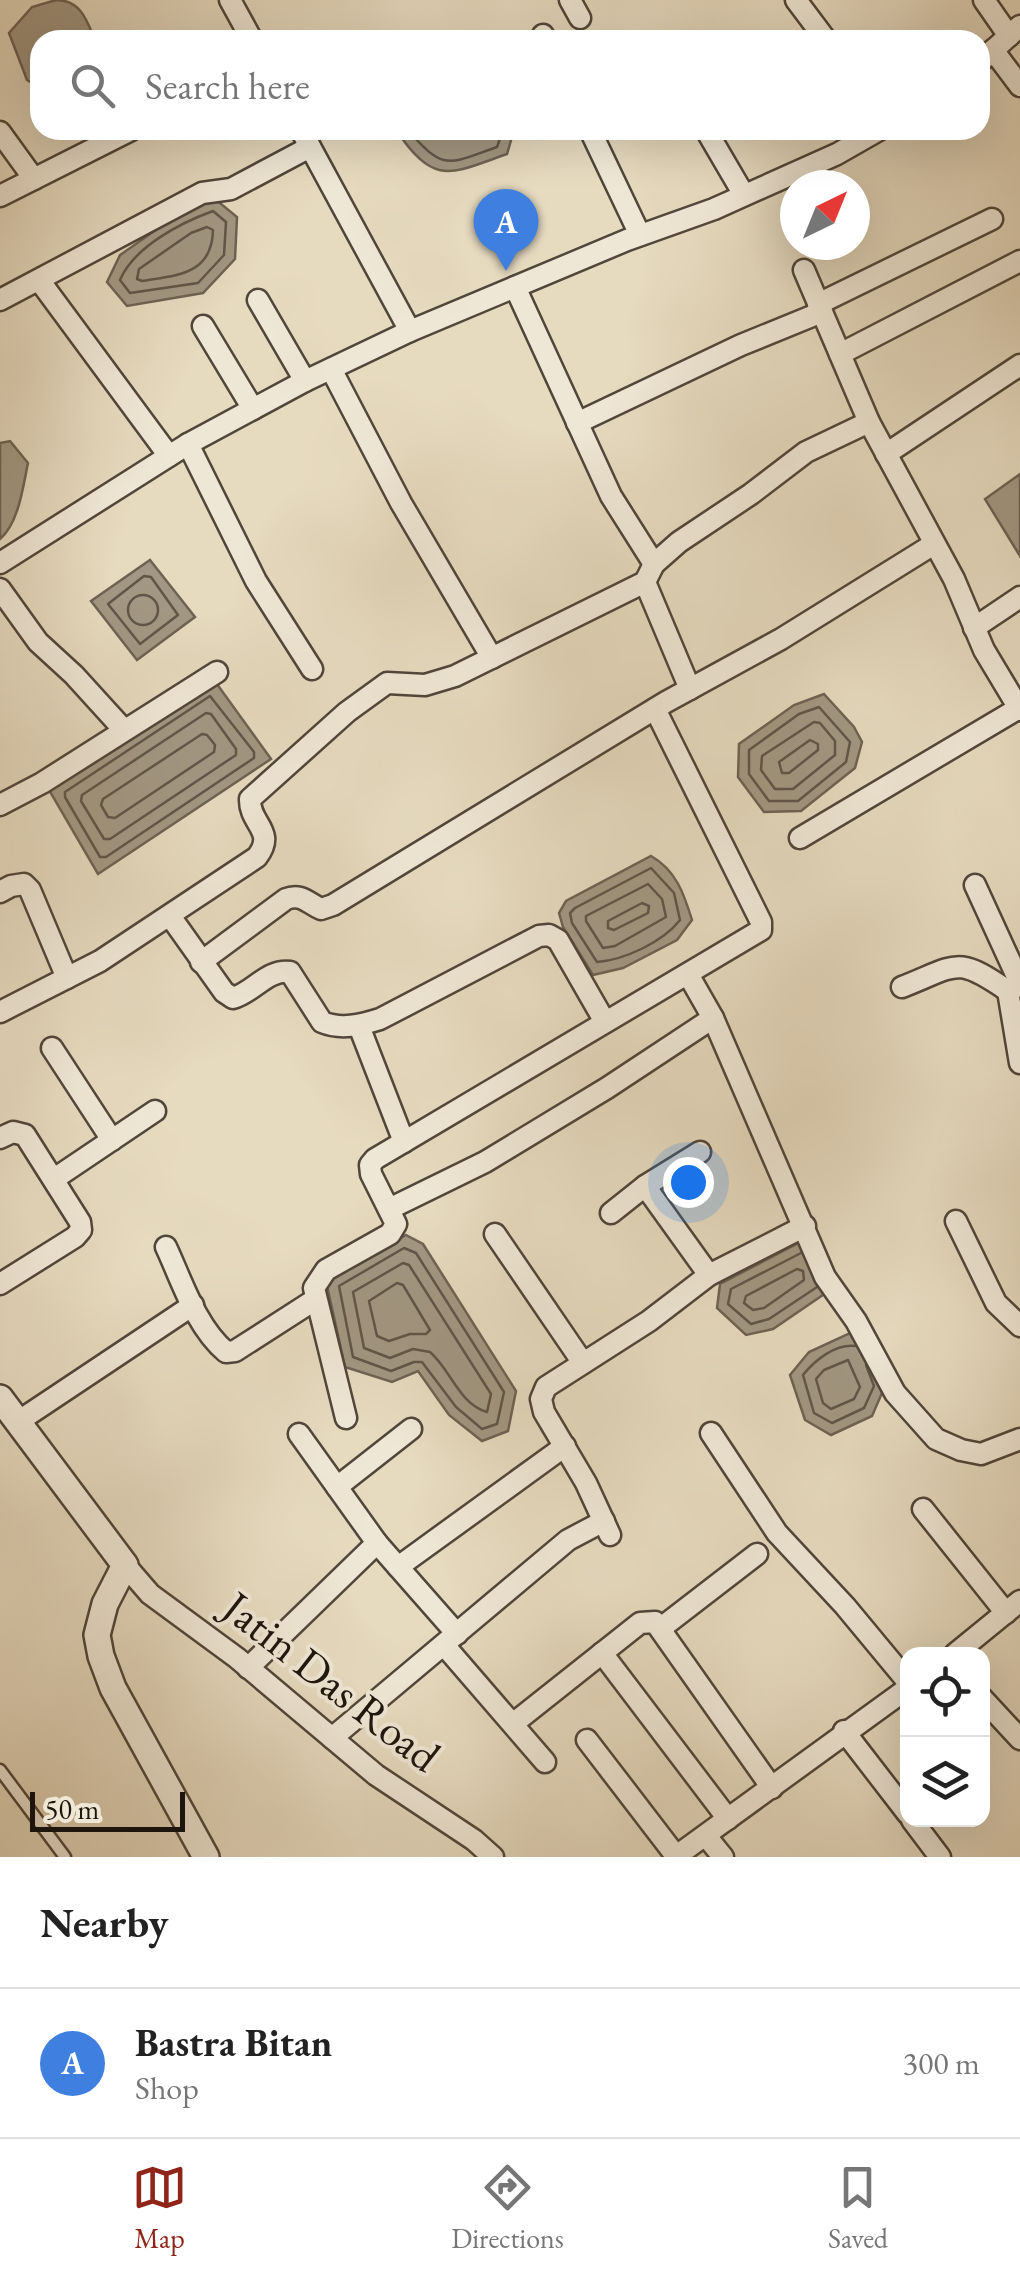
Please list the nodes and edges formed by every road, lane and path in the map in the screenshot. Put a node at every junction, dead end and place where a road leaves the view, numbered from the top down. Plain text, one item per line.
1 (230, 0) edge
2 (796, 0) edge
3 (984, 0) edge
4 (246, 30) edge
5 (818, 30) edge
6 (1015, 31) edge
7 (990, 53) edge
8 (990, 60) edge
9 (1020, 86) edge
10 (0, 132) edge
11 (111, 140) edge
12 (304, 140) edge
13 (307, 140) edge
14 (595, 140) edge
15 (712, 140) edge
16 (861, 140) edge
17 (34, 179) junction
18 (744, 195) junction
19 (0, 196) edge
20 (992, 219) dead end
21 (640, 235) junction
22 (1020, 261) edge
23 (804, 270) dead end
24 (39, 280) junction
25 (514, 287) junction
26 (0, 300) edge
27 (258, 300) dead end
28 (820, 308) junction
29 (203, 326) dead end
30 (410, 331) junction
31 (840, 354) junction
32 (1019, 367) edge
33 (331, 369) junction
34 (305, 381) junction
35 (254, 409) junction
36 (869, 422) junction
37 (577, 423) junction
38 (188, 444) junction
39 (886, 454) junction
40 (169, 456) junction
41 (934, 544) junction
42 (0, 563) edge
43 (649, 573) junction
44 (0, 590) edge
45 (1020, 597) edge
46 (974, 628) junction
47 (492, 658) junction
48 (312, 670) dead end
49 (217, 672) dead end
50 (690, 689) junction
51 (655, 709) junction
52 (1019, 709) edge
53 (124, 730) junction
54 (0, 805) edge
55 (800, 838) dead end
56 (975, 885) dead end
57 (0, 892) edge
58 (170, 916) junction
59 (201, 962) junction
60 (689, 976) junction
61 (68, 978) junction
62 (1016, 986) edge
63 (902, 987) dead end
64 (0, 1012) edge
65 (712, 1018) junction
66 (605, 1022) junction
67 (360, 1026) junction
68 (52, 1048) dead end
69 (1019, 1060) edge
70 (155, 1111) dead end
71 (2, 1131) edge
72 (112, 1140) junction
73 (404, 1142) junction
74 (700, 1152) dead end
75 (54, 1179) junction
76 (645, 1186) junction
77 (389, 1209) junction
78 (611, 1213) dead end
79 (956, 1221) dead end
80 (805, 1226) junction
81 (496, 1234) dead end
82 (166, 1246) dead end
83 (710, 1275) junction
84 (0, 1284) edge
85 (316, 1299) junction
86 (193, 1306) junction
87 (1020, 1326) edge
88 (583, 1363) junction
89 (0, 1398) edge
90 (346, 1418) dead end
91 (18, 1421) junction
92 (410, 1429) dead end
93 (711, 1433) dead end
94 (299, 1434) dead end
95 (1020, 1440) edge
96 (564, 1446) junction
97 (337, 1487) junction
98 (923, 1509) dead end
99 (377, 1543) junction
100 (757, 1554) dead end
101 (126, 1565) junction
102 (398, 1567) junction
103 (1015, 1610) edge
104 (660, 1628) junction
105 (451, 1640) junction
106 (964, 1647) edge
107 (602, 1653) junction
108 (248, 1668) junction
109 (900, 1675) edge
110 (900, 1691) edge
111 (990, 1707) edge
112 (514, 1723) junction
113 (844, 1731) junction
114 (332, 1738) junction
115 (1020, 1739) edge
116 (587, 1740) dead end
117 (545, 1762) dead end
118 (0, 1770) edge
119 (772, 1788) junction
120 (900, 1804) edge
121 (728, 1819) junction
122 (917, 1827) edge
123 (706, 1836) junction
124 (938, 1856) edge
125 (65, 1857) edge
126 (206, 1857) edge
127 (492, 1857) edge
128 (676, 1857) edge
129 (723, 1857) edge

1 - 4 street
2 - 5 street
3 - 6 street
6 - 7 street
8 - 9 street
10 - 17 street
11 - 17 street
12 - 24 street
13 - 30 street
14 - 21 street
15 - 18 street
16 - 18 street
17 - 19 street
18 - 21 street
20 - 28 street
21 - 25 street
22 - 31 street
23 - 28 street
24 - 26 street
24 - 40 street
25 - 30 street
25 - 37 street
27 - 34 street
28 - 31 street
28 - 37 street
29 - 35 street
30 - 33 street
31 - 36 street
32 - 39 street
33 - 34 street
33 - 47 street
34 - 35 street
35 - 38 street
36 - 39 street
36 - 43 street
37 - 43 street
38 - 40 street
38 - 48 street
39 - 41 street
40 - 42 street
41 - 46 street
41 - 50 street
43 - 47 street
43 - 50 street
44 - 53 street
45 - 46 street
46 - 52 street
47 - 58 street
49 - 53 street
50 - 51 street
51 - 59 street
51 - 60 street
52 - 55 street
53 - 54 street
56 - 62 street
57 - 61 street
58 - 59 street
58 - 61 street
59 - 67 street
60 - 65 street
60 - 66 street
61 - 64 street
62 - 63 street
62 - 69 street
65 - 77 street
65 - 80 street
66 - 67 street
66 - 73 street
67 - 73 street
68 - 72 street
70 - 72 street
71 - 75 street
72 - 75 street
73 - 77 street
74 - 76 street
75 - 84 street
76 - 78 street
76 - 83 street
77 - 85 street
79 - 87 street
80 - 83 street
80 - 95 street
81 - 88 street
82 - 86 street
83 - 88 street
85 - 86 street
85 - 90 street
86 - 91 street
88 - 96 street
89 - 91 street, Jatin Das Road
91 - 101 street, Jatin Das Road
92 - 97 street
93 - 109 street
94 - 97 street
96 - 102 street
96 - 105 street
97 - 99 street
98 - 103 street
99 - 102 street
99 - 108 street
100 - 104 street
101 - 108 street, Jatin Das Road
101 - 126 street
102 - 105 street
103 - 106 street
104 - 107 street
104 - 119 street
105 - 112 street
105 - 114 street
107 - 112 street
107 - 121 street
108 - 114 street, Jatin Das Road
110 - 113 street
111 - 115 street
112 - 117 street
113 - 119 street
113 - 120 street
114 - 127 street, Jatin Das Road
116 - 128 street
118 - 125 lane
119 - 121 street
121 - 123 street
122 - 124 street
123 - 128 street
123 - 129 street

